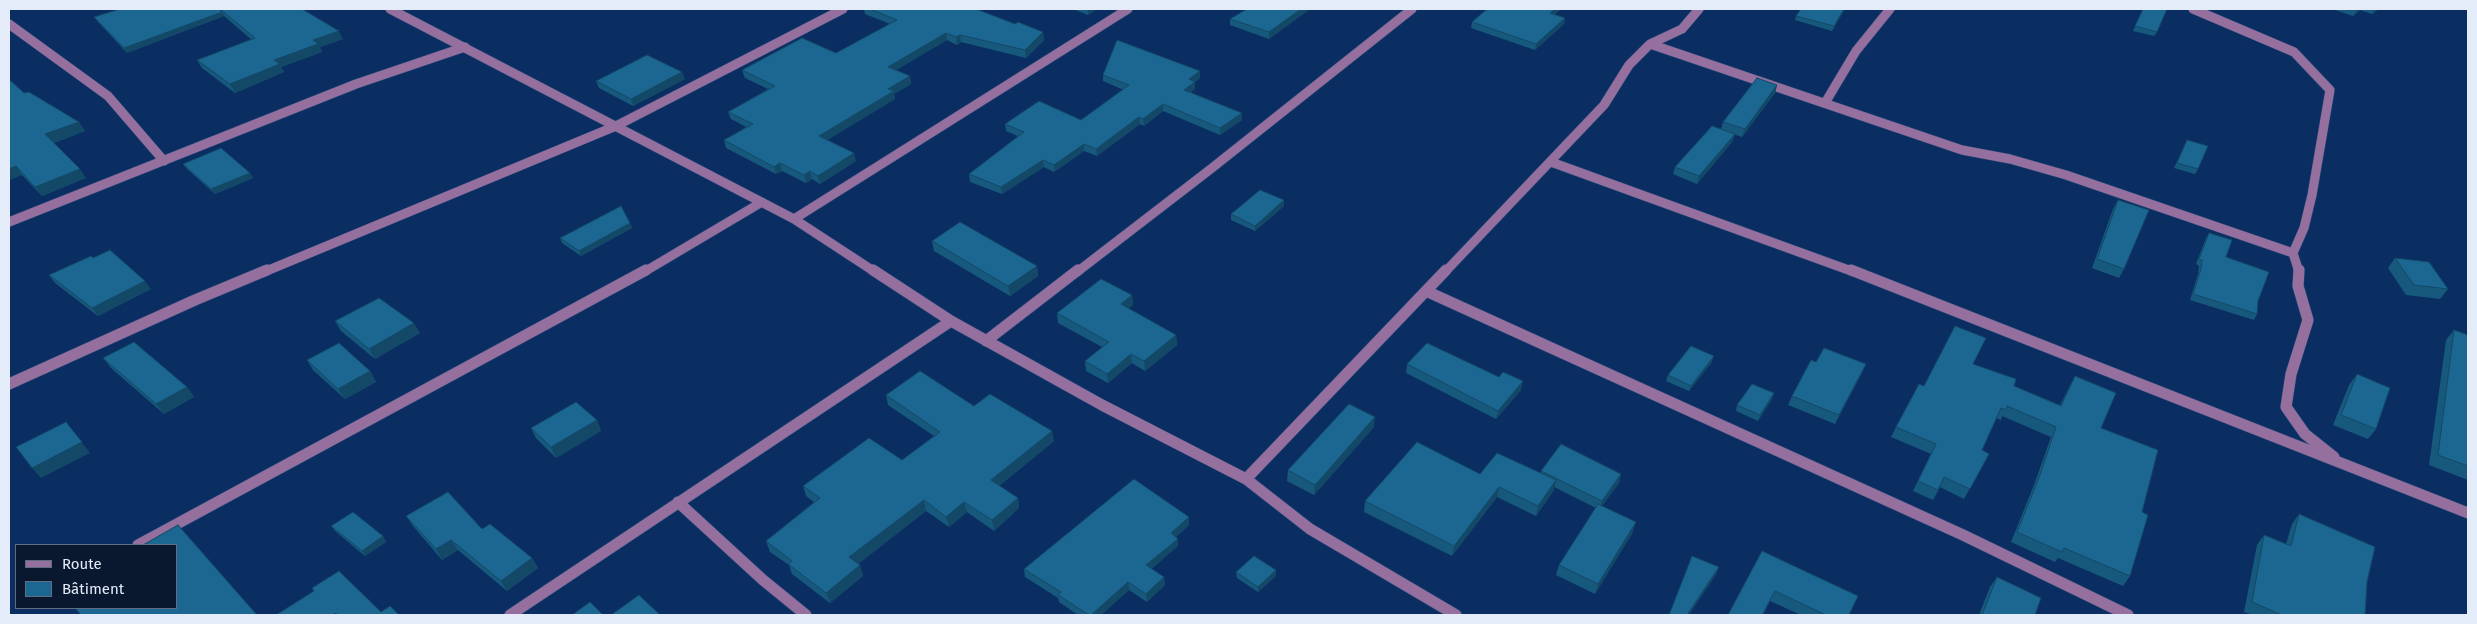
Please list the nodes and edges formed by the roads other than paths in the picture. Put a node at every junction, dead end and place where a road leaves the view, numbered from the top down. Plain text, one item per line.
1 (390, 9) edge
2 (843, 9) edge
3 (1128, 9) edge
4 (1412, 9) edge
5 (1699, 9) edge
6 (1890, 9) edge
7 (2193, 9) edge
8 (9, 24) edge
9 (1650, 44) junction
10 (465, 47) junction
11 (1825, 103) junction
12 (616, 126) junction
13 (164, 161) junction
14 (1551, 162) junction
15 (762, 202) junction
16 (794, 218) junction
17 (9, 222) edge
18 (2293, 253) junction
19 (1426, 292) junction
20 (951, 321) junction
21 (986, 341) junction
22 (9, 384) edge
23 (2342, 464) junction
24 (1246, 479) junction
25 (678, 502) junction
26 (2468, 513) edge
27 (140, 544) edge
28 (510, 615) edge
29 (806, 615) edge
30 (1456, 615) edge
31 (2128, 615) edge

1 - 10 street
2 - 12 street
3 - 16 street
4 - 21 street
5 - 9 street
6 - 11 street
7 - 18 street
8 - 13 street
9 - 11 street
9 - 14 street
10 - 12 street
10 - 13 street
11 - 18 street
12 - 15 street
12 - 22 street
13 - 17 street
14 - 19 street
14 - 23 street
15 - 16 street
15 - 27 street
16 - 20 street
18 - 23 street
19 - 24 street
19 - 31 street
20 - 21 street
20 - 25 street
21 - 24 street
23 - 26 street
24 - 30 street
25 - 28 street
25 - 29 street

